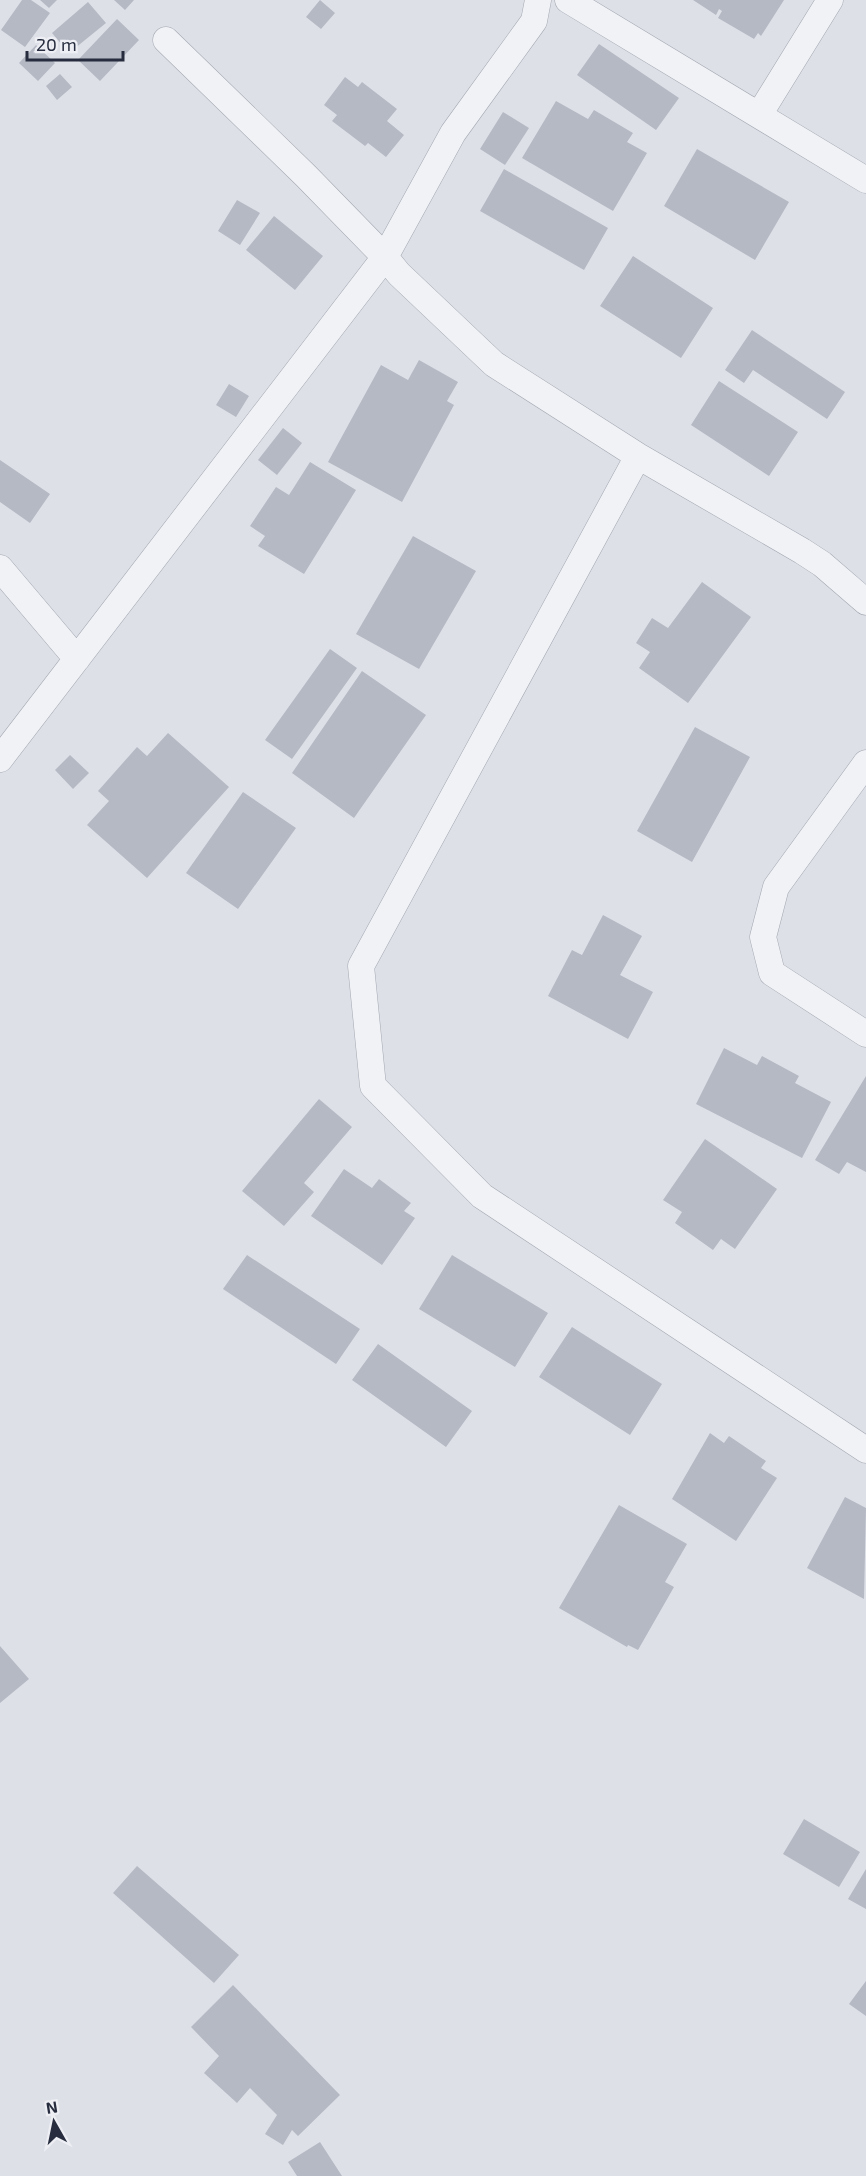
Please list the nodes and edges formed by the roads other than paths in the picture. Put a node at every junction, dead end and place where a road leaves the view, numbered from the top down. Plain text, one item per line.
1 (538, 0) edge
2 (568, 0) edge
3 (830, 0) edge
4 (166, 40) dead end
5 (759, 115) junction
6 (866, 180) edge
7 (385, 257) junction
8 (638, 456) junction
9 (0, 568) edge
10 (866, 602) edge
11 (78, 658) junction
12 (0, 759) edge
13 (866, 763) edge
14 (866, 1034) edge
15 (866, 1450) edge

1 - 7 street
2 - 5 street
3 - 5 street
4 - 7 street
5 - 6 street
7 - 8 street
7 - 11 street
8 - 10 street
8 - 15 street
9 - 11 street
11 - 12 street
13 - 14 street

